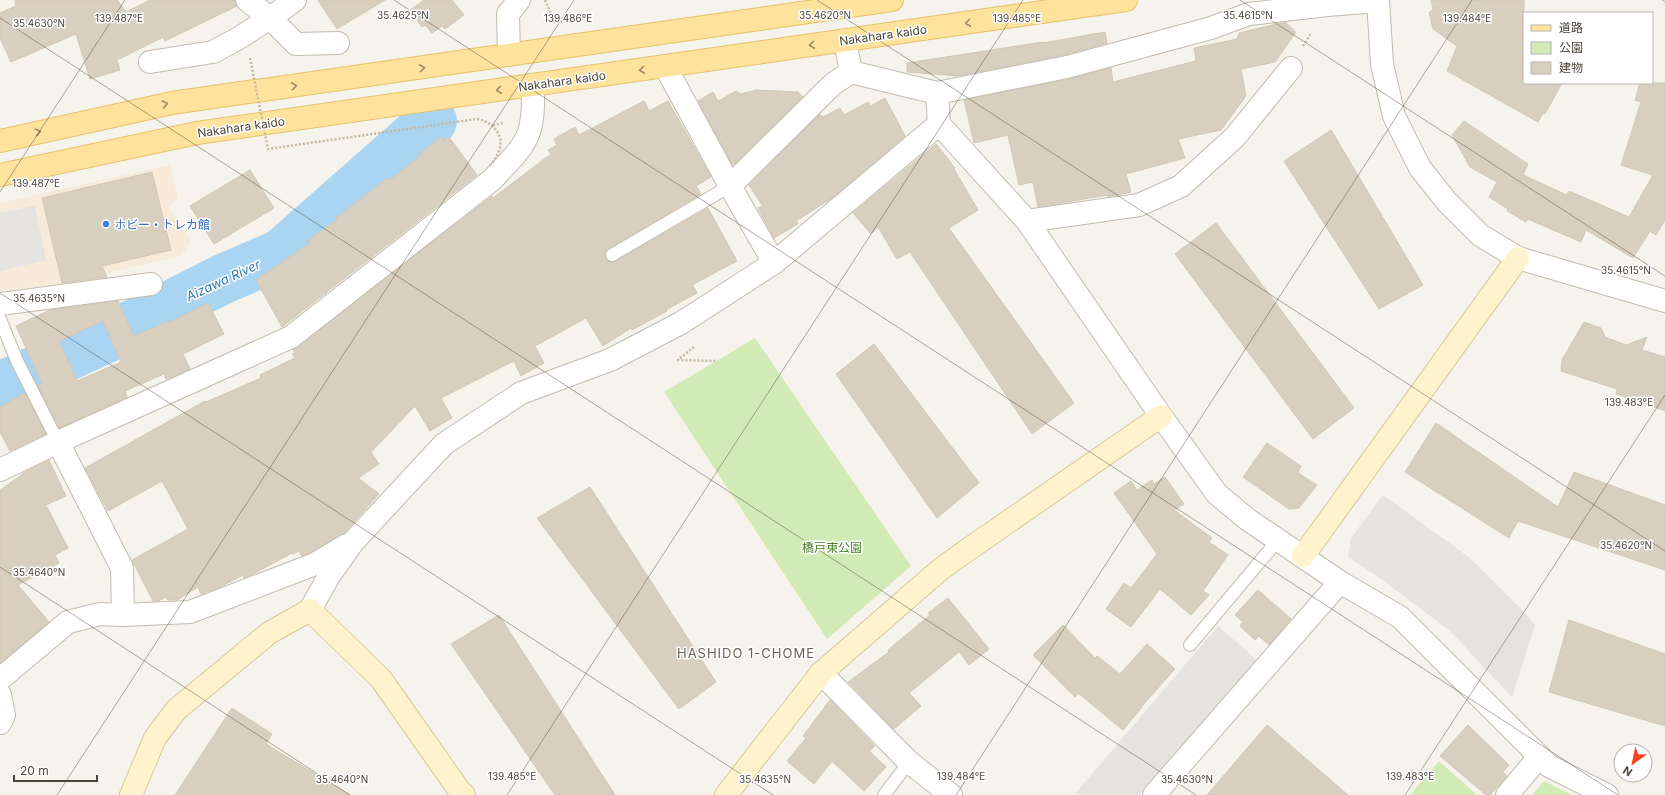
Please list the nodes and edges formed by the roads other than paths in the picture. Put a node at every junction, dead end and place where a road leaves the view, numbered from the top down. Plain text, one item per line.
1 (247, 0) edge
2 (295, 0) edge
3 (519, 0) edge
4 (887, 0) edge
5 (1126, 0) edge
6 (1378, 0) edge
7 (1063, 4) edge
8 (270, 18) junction
9 (845, 41) junction
10 (338, 43) dead end
11 (509, 55) junction
12 (150, 62) dead end
13 (665, 66) junction
14 (1291, 68) dead end
15 (851, 72) junction
16 (533, 85) junction
17 (937, 93) junction
18 (939, 124) junction
19 (0, 141) edge
20 (0, 176) edge
21 (730, 186) junction
22 (1027, 221) junction
23 (612, 255) dead end
24 (1518, 258) junction
25 (774, 263) junction
26 (151, 284) dead end
27 (1665, 300) edge
28 (0, 304) edge
29 (0, 319) edge
30 (1161, 416) junction
31 (58, 442) junction
32 (0, 470) edge
33 (1278, 540) junction
34 (353, 542) junction
35 (1302, 556) junction
36 (1340, 582) junction
37 (310, 610) junction
38 (123, 615) junction
39 (1190, 645) dead end
40 (821, 673) junction
41 (0, 679) edge
42 (0, 695) edge
43 (0, 724) edge
44 (1539, 757) junction
45 (909, 762) junction
46 (131, 795) edge
47 (464, 795) edge
48 (726, 795) edge
49 (884, 795) edge
50 (951, 795) edge
51 (1154, 795) edge
52 (1507, 795) edge
53 (1607, 795) edge

1 - 8 street
2 - 8 street
3 - 11 street
4 - 11 main road
5 - 7 main road, Nakahara kaido
6 - 17 street
6 - 24 street
7 -> 9 main road, Nakahara kaido
8 - 10 street
8 - 12 street
9 -> 13 main road, Nakahara kaido
9 - 15 street
19 -> 11 main road
13 -> 16 main road, Nakahara kaido
13 - 21 street
14 - 22 street
15 - 17 street
15 - 21 street
16 -> 20 main road, Nakahara kaido
16 - 31 street
17 - 18 street
18 - 22 street
18 - 25 street
21 - 23 lane
21 - 25 street
22 - 30 street
24 - 27 street
24 - 35 street
25 - 34 street
26 - 28 street
29 - 31 lane
30 - 33 street
30 - 40 street
31 - 32 street
31 - 38 street
33 - 35 street
33 - 39 lane
34 - 37 street
34 - 38 street
35 - 36 street
36 - 44 street
36 - 51 street
37 - 46 street
37 - 47 street
38 - 41 street
40 - 45 street
40 - 48 street
42 - 43 street
44 - 52 street
44 - 53 street
45 - 49 lane
45 - 50 street

